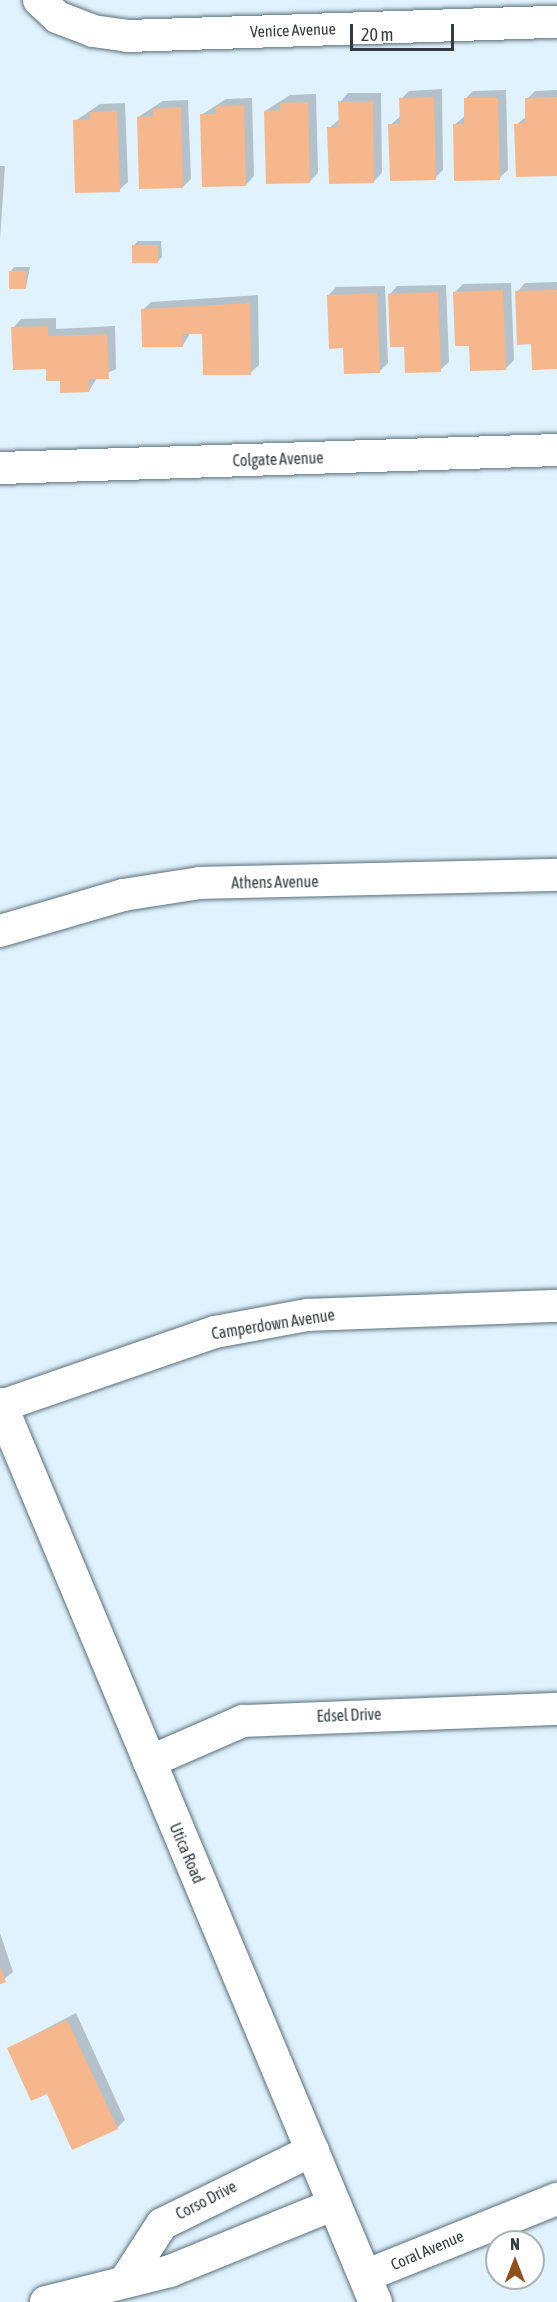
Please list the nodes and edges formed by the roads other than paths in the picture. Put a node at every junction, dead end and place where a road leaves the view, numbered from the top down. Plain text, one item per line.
1 (39, 0) edge
2 (557, 22) edge
3 (557, 450) edge
4 (0, 468) edge
5 (557, 875) edge
6 (0, 931) edge
7 (557, 1306) edge
8 (1, 1405) edge
9 (557, 1709) edge
10 (149, 1762) junction
11 (313, 2150) junction
12 (557, 2199) edge
13 (335, 2204) junction
14 (125, 2281) junction
15 (370, 2289) edge
16 (46, 2302) edge

1 - 2 street, Venice Avenue
3 - 4 street, Colgate Avenue
5 - 6 street, Athens Avenue
7 - 8 street, Camperdown Avenue
8 - 10 main road, Utica Road
9 - 10 street, Edsel Drive
10 - 11 main road, Utica Road
11 - 13 main road, Utica Road
11 - 14 street, Corso Drive
12 - 15 street, Coral Avenue
13 - 14 street
13 - 15 main road, Utica Road
14 - 16 street

